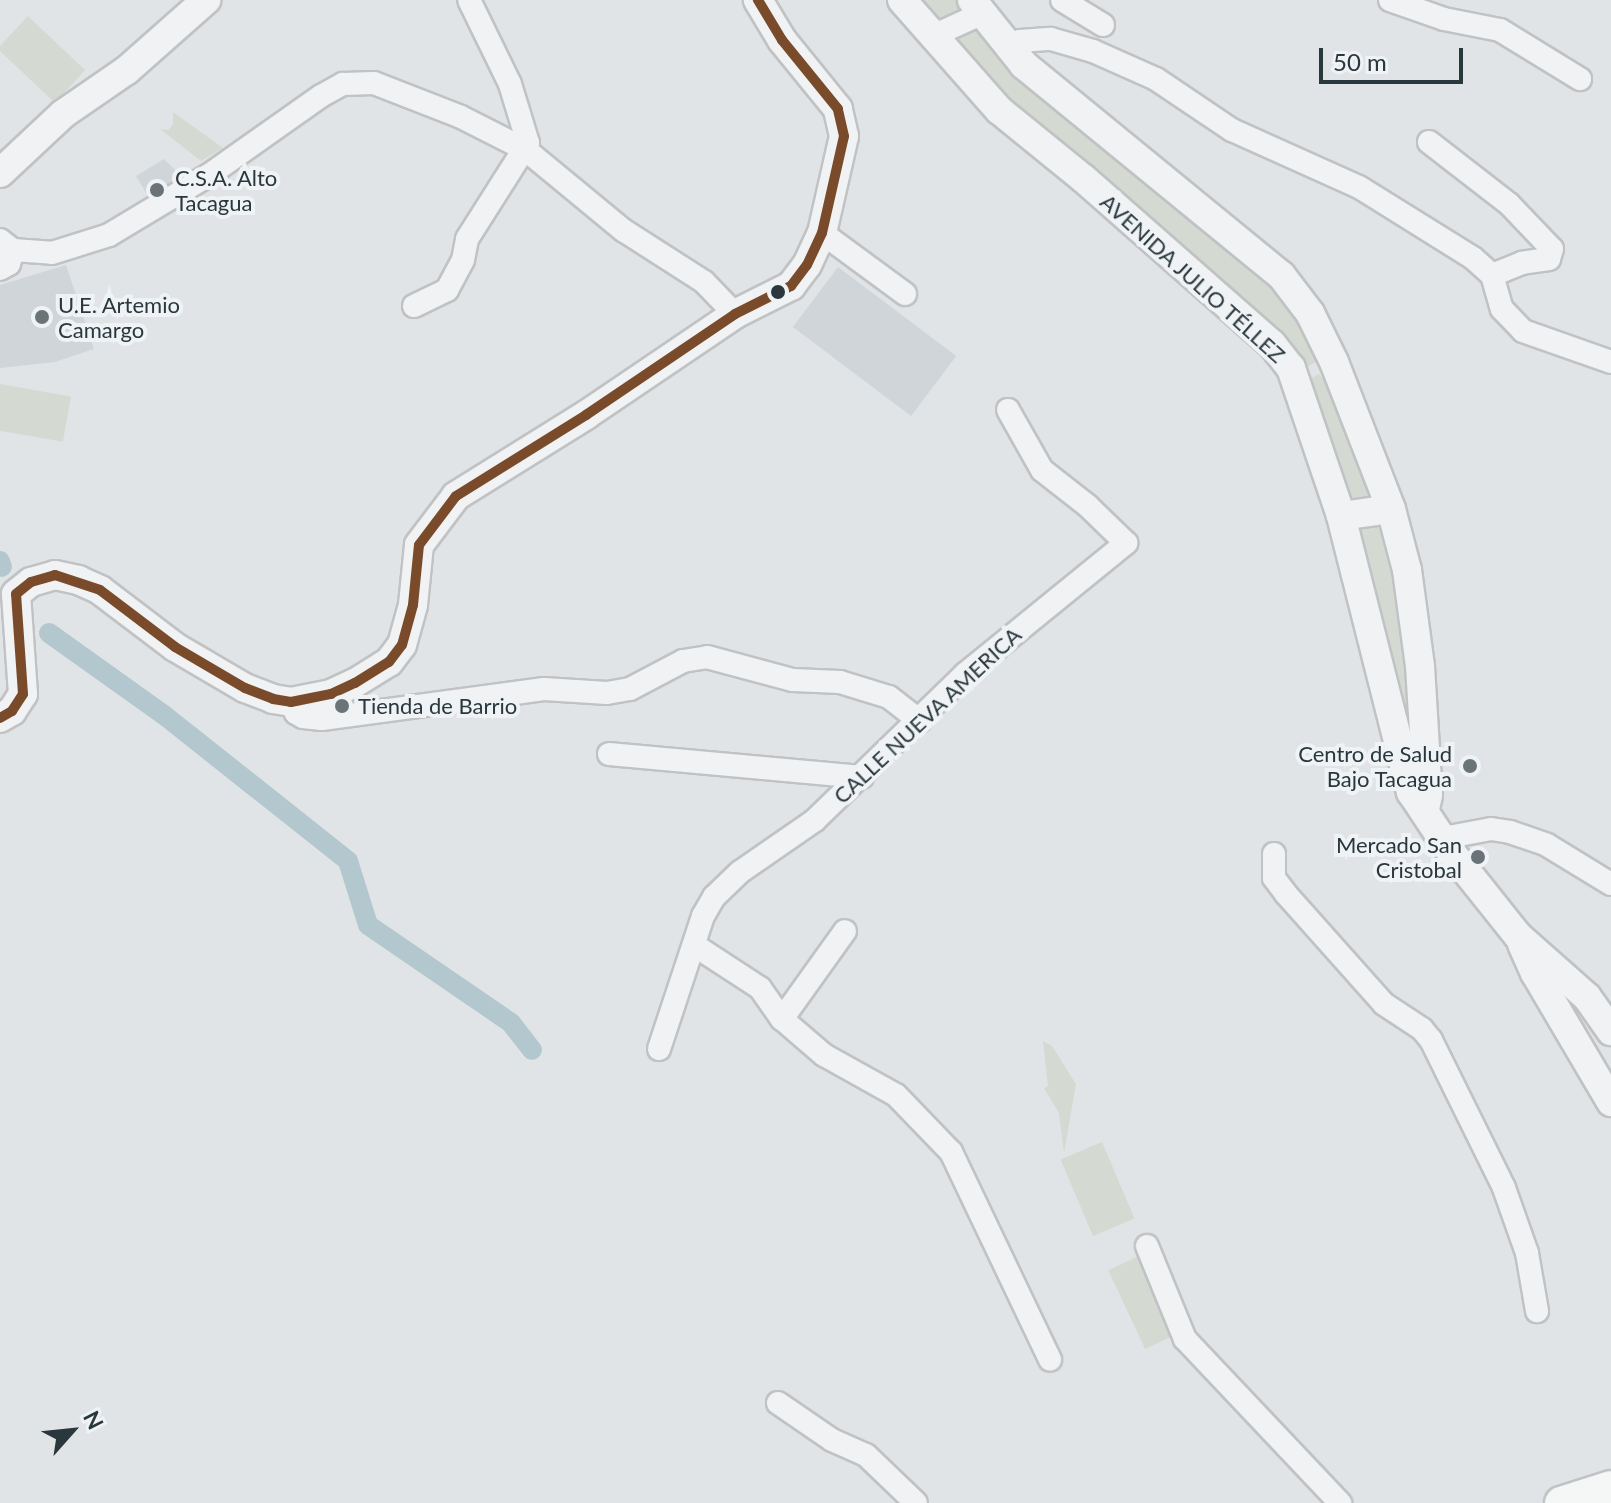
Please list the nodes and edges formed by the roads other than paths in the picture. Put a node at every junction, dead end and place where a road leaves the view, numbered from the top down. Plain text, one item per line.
1 (206, 0) edge
2 (469, 0) edge
3 (758, 0) edge
4 (902, 0) edge
5 (1062, 0) edge
6 (1390, 0) edge
7 (976, 7) edge
8 (1103, 25) dead end
9 (935, 35) junction
10 (1008, 49) junction
11 (1580, 79) dead end
12 (1429, 142) dead end
13 (526, 150) junction
14 (0, 173) edge
15 (822, 233) junction
16 (7, 245) edge
17 (0, 269) edge
18 (1492, 275) junction
19 (905, 294) dead end
20 (414, 306) dead end
21 (735, 314) junction
22 (1334, 362) junction
23 (1611, 362) edge
24 (1295, 378) junction
25 (1008, 410) dead end
26 (1391, 509) junction
27 (1341, 516) junction
28 (291, 702) junction
29 (0, 718) edge
30 (920, 721) junction
31 (609, 754) dead end
32 (862, 777) junction
33 (1425, 809) junction
34 (1443, 838) junction
35 (1274, 854) dead end
36 (1611, 884) edge
37 (845, 931) dead end
38 (1518, 936) junction
39 (694, 945) junction
40 (782, 1019) junction
41 (1611, 1031) edge
42 (659, 1049) dead end
43 (1610, 1096) edge
44 (1147, 1246) dead end
45 (1537, 1311) dead end
46 (1050, 1360) dead end
47 (778, 1403) dead end
48 (1611, 1487) edge
49 (916, 1503) edge
50 (1340, 1503) edge
51 (1561, 1503) edge

1 - 14 street
2 - 13 street
3 - 15 street
4 - 9 street, AVENIDA JULIO TÉLLEZ
5 - 8 street
6 - 11 street
7 - 9 street
7 - 10 street, AVENIDA JULIO TÉLLEZ
9 - 24 street, AVENIDA JULIO TÉLLEZ
10 - 18 street
10 - 22 street, AVENIDA JULIO TÉLLEZ
12 - 18 street
13 - 16 street
13 - 20 street
13 - 21 street
15 - 19 street
15 - 21 street
16 - 17 street
18 - 23 street
21 - 28 street
22 - 24 street
22 - 26 street, AVENIDA JULIO TÉLLEZ
24 - 27 street, AVENIDA JULIO TÉLLEZ
25 - 30 street, CALLE NUEVA AMERICA
26 - 27 street
26 - 33 street, AVENIDA JULIO TÉLLEZ
27 - 33 street, AVENIDA JULIO TÉLLEZ
28 - 29 street
28 - 30 street
30 - 32 street, CALLE NUEVA AMERICA
31 - 32 street
32 - 39 street, CALLE NUEVA AMERICA
33 - 34 street, AVENIDA JULIO TÉLLEZ
34 - 36 street
34 - 38 street, AVENIDA JULIO TÉLLEZ
35 - 45 street
37 - 40 street
38 - 41 street, AVENIDA JULIO TÉLLEZ
38 - 43 street, AVENIDA JULIO TÉLLEZ
39 - 40 street
39 - 42 street, CALLE NUEVA AMERICA
40 - 46 street
44 - 50 street
47 - 49 street
48 - 51 main road

